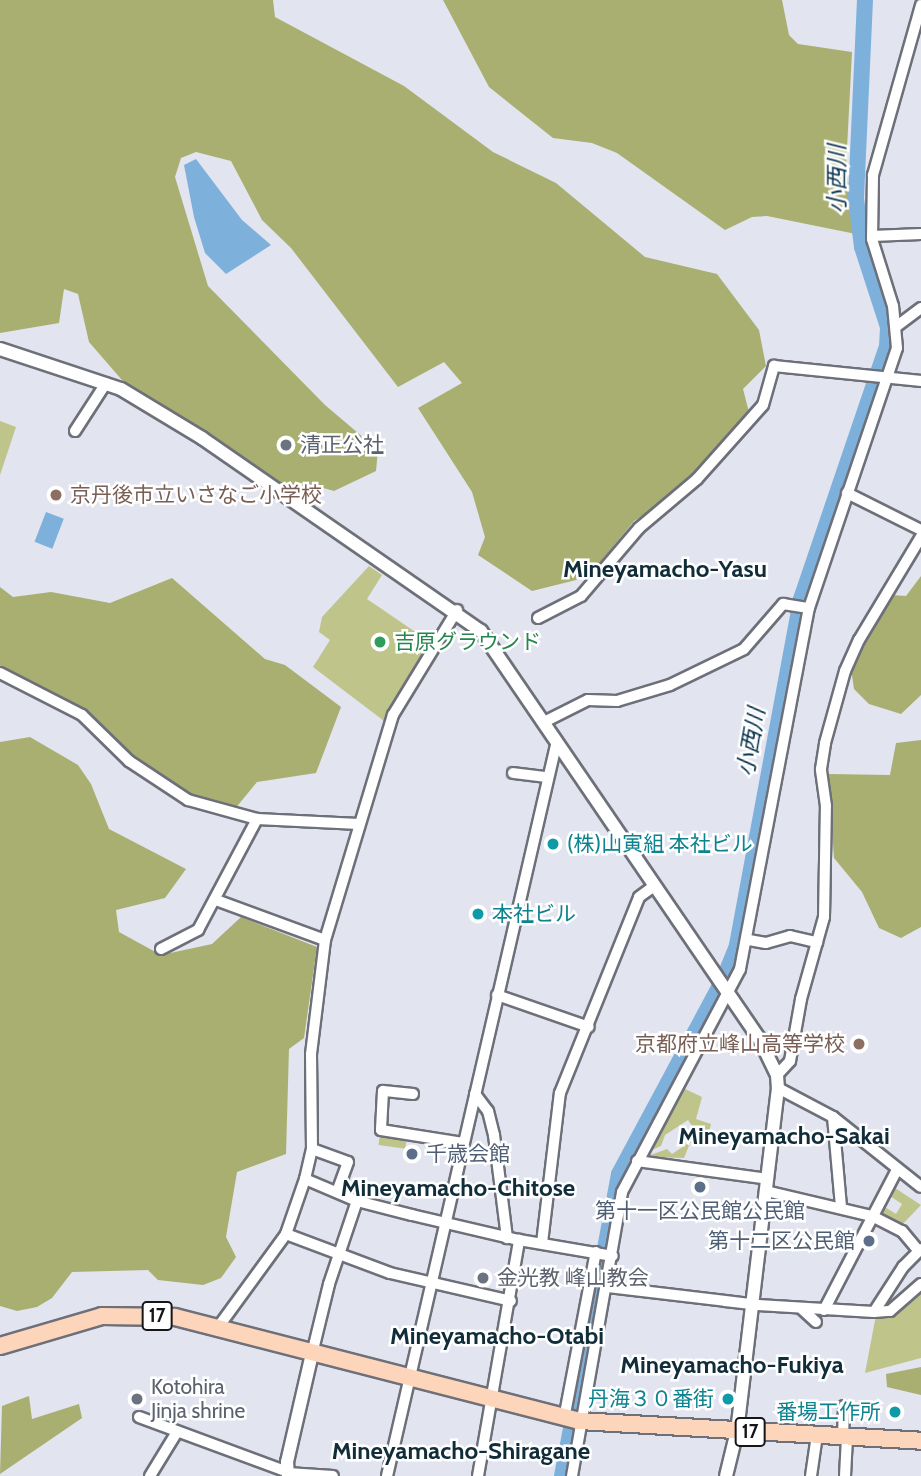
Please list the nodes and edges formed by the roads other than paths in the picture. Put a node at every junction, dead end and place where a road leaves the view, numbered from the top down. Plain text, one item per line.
1 (921, 5) edge
2 (921, 234) edge
3 (872, 236) junction
4 (921, 308) edge
5 (897, 326) junction
6 (0, 349) edge
7 (889, 380) junction
8 (921, 381) edge
9 (106, 383) junction
10 (75, 431) dead end
11 (847, 493) junction
12 (921, 530) edge
13 (921, 537) edge
14 (809, 608) junction
15 (457, 610) junction
16 (538, 618) dead end
17 (0, 673) edge
18 (544, 722) junction
19 (557, 741) junction
20 (513, 774) dead end
21 (548, 777) junction
22 (257, 819) junction
23 (359, 824) junction
24 (654, 886) junction
25 (216, 900) junction
26 (325, 940) junction
27 (748, 940) junction
28 (817, 942) junction
29 (161, 948) dead end
30 (727, 994) junction
31 (498, 995) junction
32 (589, 1027) junction
33 (778, 1081) junction
34 (413, 1094) dead end
35 (475, 1094) junction
36 (833, 1117) junction
37 (463, 1143) junction
38 (312, 1149) junction
39 (637, 1161) junction
40 (897, 1170) junction
41 (305, 1179) junction
42 (767, 1185) junction
43 (921, 1187) edge
44 (337, 1192) junction
45 (357, 1201) junction
46 (841, 1206) junction
47 (872, 1216) junction
48 (445, 1223) junction
49 (286, 1234) junction
50 (507, 1238) junction
51 (519, 1240) junction
52 (542, 1243) junction
53 (920, 1250) edge
54 (338, 1254) junction
55 (604, 1254) junction
56 (430, 1283) junction
57 (921, 1284) edge
58 (608, 1287) junction
59 (511, 1301) junction
60 (752, 1304) junction
61 (802, 1309) junction
62 (824, 1310) junction
63 (874, 1312) junction
64 (584, 1318) junction
65 (599, 1322) junction
66 (816, 1322) dead end
67 (219, 1326) junction
68 (0, 1346) edge
69 (315, 1355) junction
70 (408, 1380) junction
71 (491, 1401) junction
72 (844, 1406) dead end
73 (139, 1417) dead end
74 (573, 1420) junction
75 (737, 1431) junction
76 (177, 1432) junction
77 (817, 1435) junction
78 (845, 1437) junction
79 (921, 1440) edge
80 (288, 1474) edge
81 (150, 1476) edge
82 (333, 1476) edge
83 (387, 1476) edge
84 (478, 1476) edge
85 (572, 1476) edge
86 (726, 1476) edge
87 (811, 1476) edge
88 (845, 1476) edge

1 - 3 street
2 - 3 street
3 - 5 street
4 - 5 street
5 - 7 street
6 - 9 street
7 - 8 street
7 - 11 street
7 - 16 street
9 - 10 street
9 - 15 street
11 - 12 street
11 - 14 street
13 - 28 street
14 - 18 street
14 - 27 street
15 - 18 street
15 - 23 street
17 - 22 street
18 - 19 street
19 - 21 street
19 - 24 street
20 - 21 street
21 - 31 street
22 - 23 street
22 - 25 street
23 - 26 street
24 - 30 street
24 - 32 street
25 - 26 street
25 - 29 street
26 - 38 street
27 - 28 street
27 - 30 street
28 - 33 street
30 - 33 street
30 - 39 street
31 - 32 street
31 - 35 street
32 - 52 street
33 - 36 street
33 - 42 street
34 - 37 street
35 - 37 street
35 - 50 street
36 - 40 street
36 - 46 street
37 - 48 street
38 - 41 street
38 - 44 street
39 - 42 street
39 - 55 street
40 - 43 street
40 - 47 street
41 - 44 street
41 - 49 street
42 - 46 street
42 - 60 street
44 - 45 street
45 - 48 street
45 - 54 street
46 - 47 street
47 - 53 street
47 - 62 street
48 - 50 street
48 - 56 street
49 - 54 street
49 - 67 street
50 - 51 street
51 - 52 street
51 - 59 street
52 - 55 street
53 - 63 street
54 - 56 street
54 - 69 street
55 - 58 street
55 - 64 street
56 - 59 street
56 - 70 street
57 - 63 street
58 - 60 street
58 - 65 street
59 - 71 street
60 - 61 street
60 - 75 street
61 - 62 street
61 - 66 street
62 - 63 street
64 - 65 street
64 - 74 street
65 - 74 street
67 - 68 main road, 17
67 - 69 main road, 17
69 - 70 main road, 17
69 - 80 street
70 - 71 main road, 17
70 - 83 street
71 - 74 main road, 17
71 - 84 street
72 - 78 street
73 - 76 street
74 - 75 main road, 17
74 - 85 street
75 - 77 main road, 17
75 - 86 street
76 - 80 street
76 - 81 street
77 - 78 main road, 17
77 - 87 street
78 - 79 main road, 17
78 - 88 street
80 - 82 street

